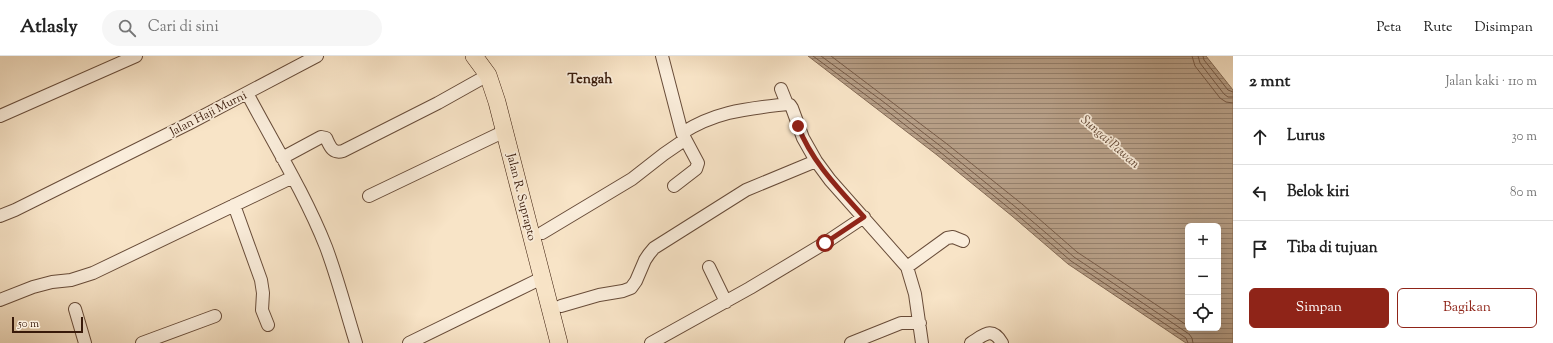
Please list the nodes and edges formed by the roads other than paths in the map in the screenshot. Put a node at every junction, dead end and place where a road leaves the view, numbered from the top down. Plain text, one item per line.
1 (136, 56) edge
2 (318, 56) edge
3 (474, 56) edge
4 (490, 56) edge
5 (662, 56) edge
6 (488, 75) junction
7 (781, 89) dead end
8 (247, 93) junction
9 (787, 104) junction
10 (0, 116) edge
11 (505, 131) junction
12 (683, 136) junction
13 (282, 158) junction
14 (816, 161) junction
15 (293, 177) junction
16 (674, 186) dead end
17 (369, 196) dead end
18 (234, 205) junction
19 (0, 216) edge
20 (864, 217) junction
21 (542, 233) junction
22 (963, 241) dead end
23 (709, 267) dead end
24 (907, 267) junction
25 (542, 278) junction
26 (0, 300) edge
27 (726, 302) junction
28 (561, 306) junction
29 (75, 309) dead end
30 (215, 316) dead end
31 (920, 323) junction
32 (268, 325) dead end
33 (85, 343) edge
34 (142, 343) edge
35 (356, 343) edge
36 (409, 343) edge
37 (559, 343) edge
38 (570, 343) edge
39 (651, 343) edge
40 (851, 343) edge
41 (922, 343) edge
42 (971, 343) edge
43 (1002, 343) edge

1 - 10 street
2 - 8 street, Jalan Haji Murni
3 - 6 highway, Jalan R. Suprapto
4 - 21 highway, Jalan R. Suprapto
5 - 12 street
6 - 11 highway, Jalan R. Suprapto
6 - 13 street
7 - 9 street
8 - 13 street
8 - 19 street, Jalan Haji Murni
9 - 12 street
9 - 14 street
11 - 17 street
11 - 25 highway, Jalan R. Suprapto
12 - 16 street
12 - 21 street
13 - 15 street
14 - 20 street
14 - 28 street
15 - 18 street
15 - 35 street
18 - 26 street
18 - 32 street
20 - 24 street
20 - 27 street
21 - 28 highway, Jalan R. Suprapto
22 - 24 street
23 - 27 street
24 - 31 street
25 - 36 street
25 - 37 highway, Jalan R. Suprapto
27 - 39 street
28 - 38 highway, Jalan R. Suprapto
29 - 33 street
30 - 34 street
31 - 40 street
31 - 41 street
42 - 43 street

